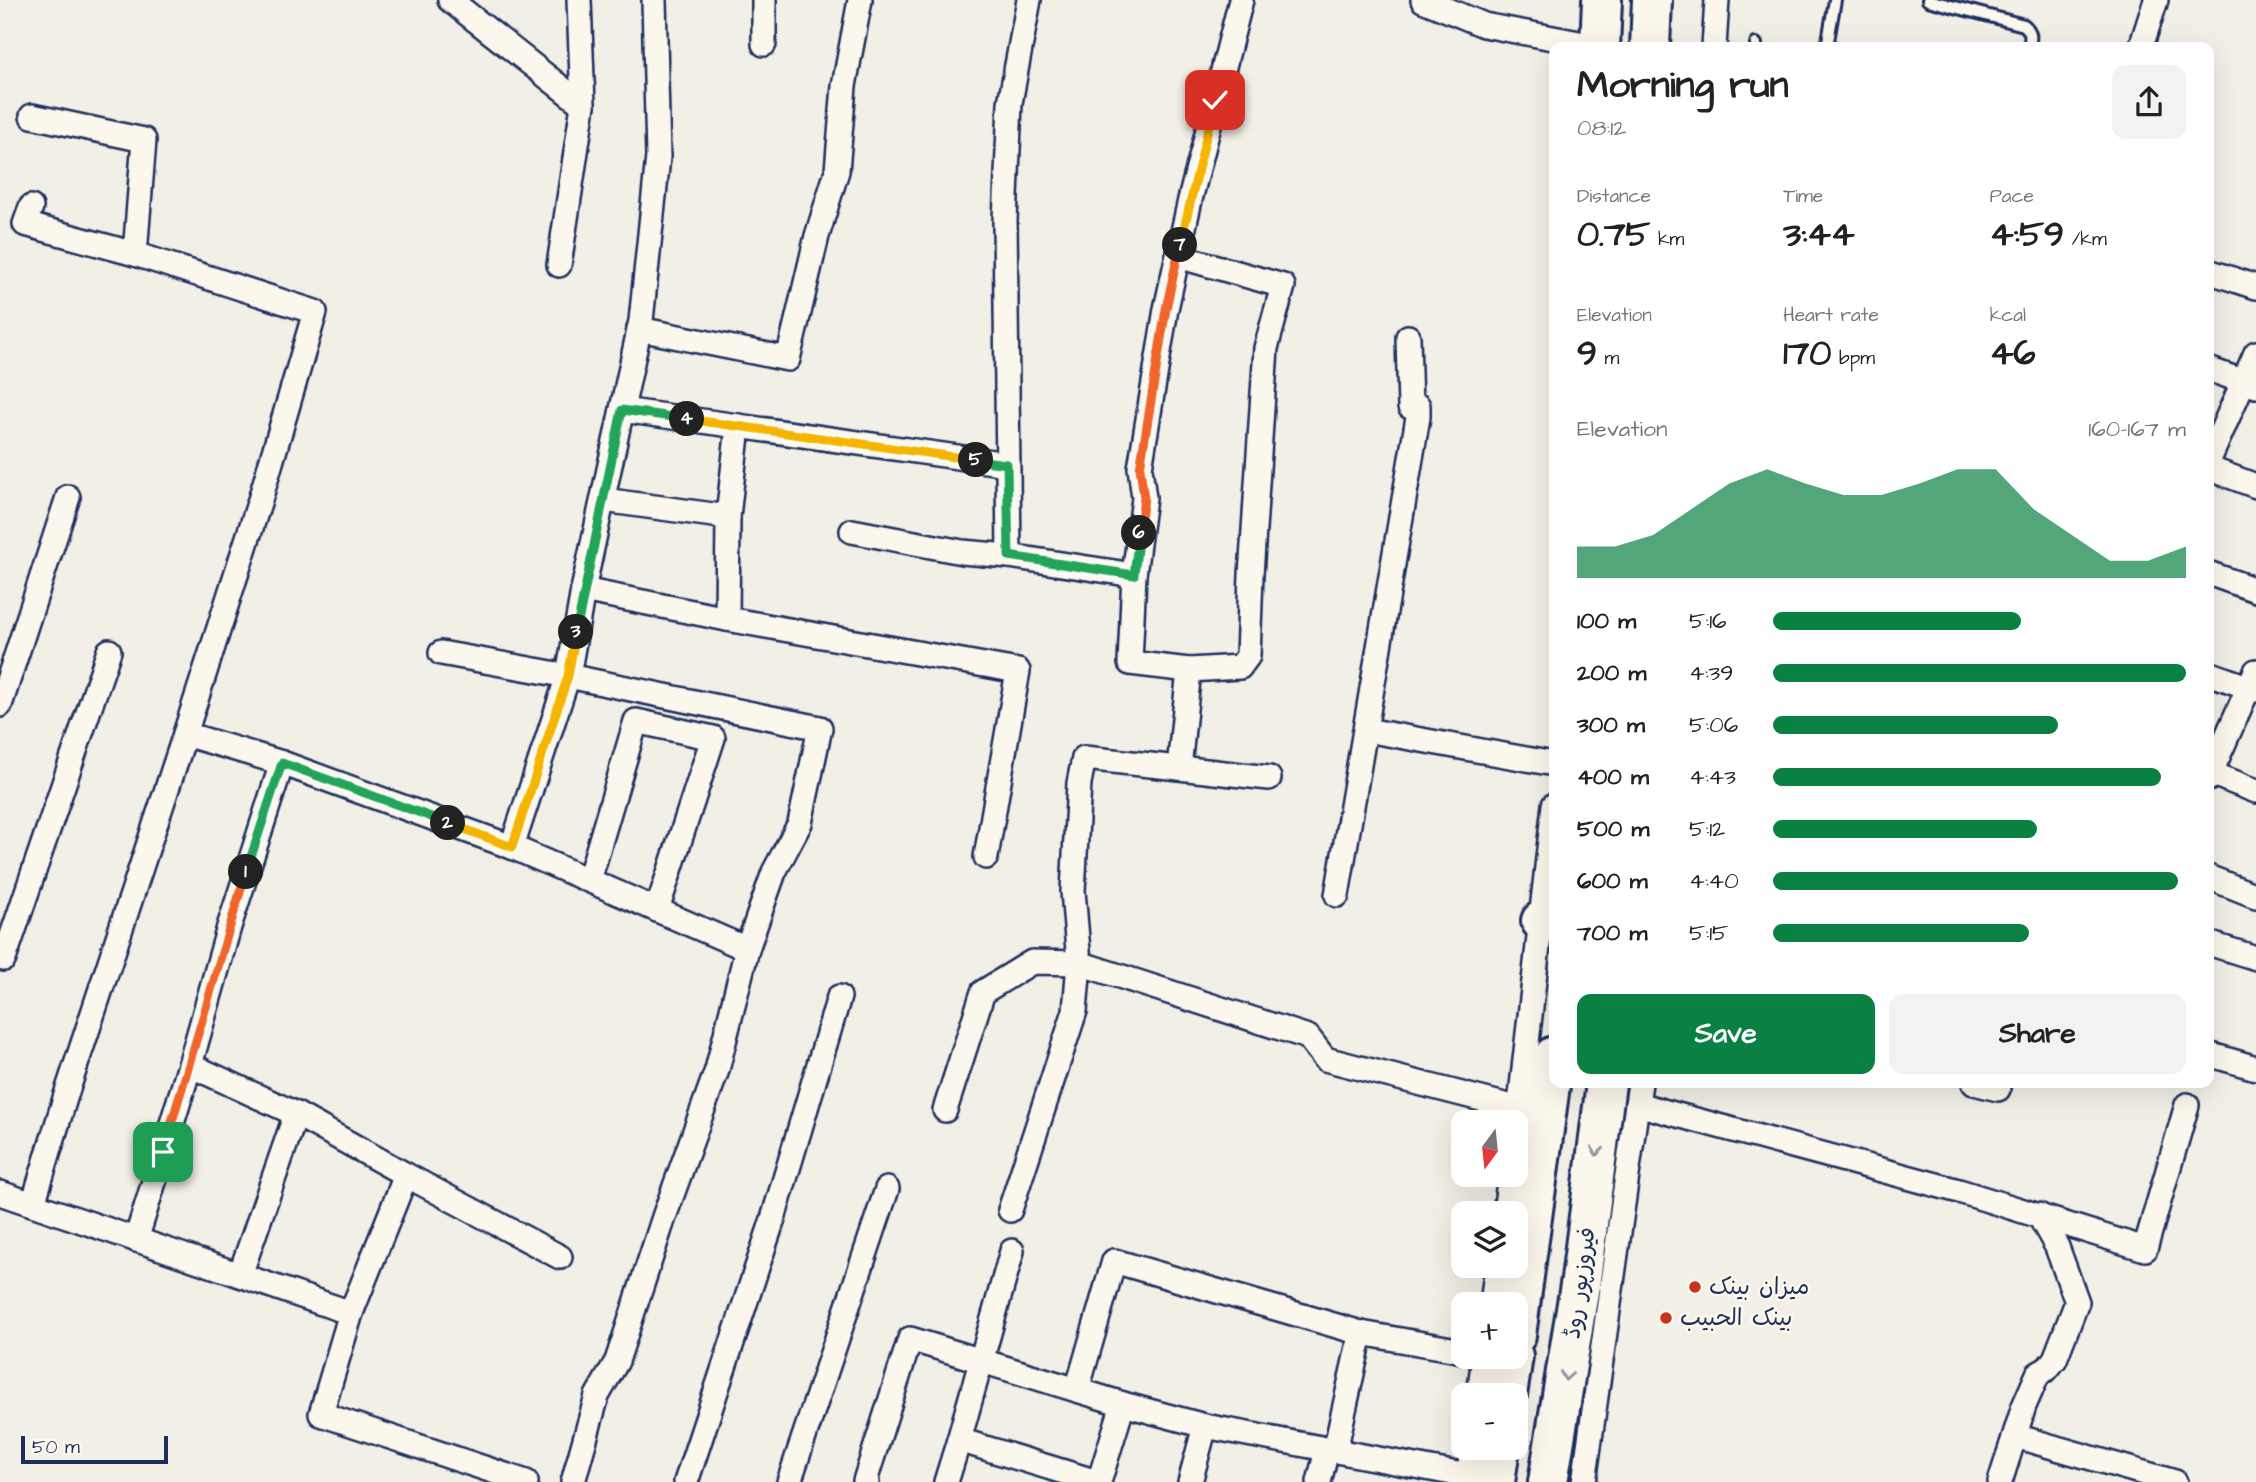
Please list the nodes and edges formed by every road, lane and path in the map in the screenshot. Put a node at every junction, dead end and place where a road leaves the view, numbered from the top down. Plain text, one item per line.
1 (450, 0) edge
2 (579, 0) edge
3 (654, 0) edge
4 (764, 0) edge
5 (860, 0) edge
6 (1029, 0) edge
7 (1241, 0) edge
8 (1423, 0) edge
9 (1602, 0) edge
10 (1652, 0) edge
11 (1717, 0) edge
12 (1835, 0) edge
13 (1928, 0) edge
14 (2156, 0) edge
15 (1568, 42) edge
16 (1584, 42) edge
17 (1650, 42) edge
18 (1714, 42) edge
19 (1828, 42) edge
20 (2030, 42) edge
21 (2143, 42) edge
22 (764, 44) dead end
23 (583, 105) junction
24 (32, 116) dead end
25 (31, 207) dead end
26 (135, 254) junction
27 (1178, 256) junction
28 (559, 265) dead end
29 (2214, 273) edge
30 (2256, 287) edge
31 (639, 329) junction
32 (1408, 337) dead end
33 (2256, 353) edge
34 (2214, 371) edge
35 (2250, 383) edge
36 (622, 410) junction
37 (738, 426) junction
38 (2214, 451) edge
39 (1007, 464) junction
40 (2214, 470) edge
41 (2256, 486) edge
42 (68, 497) dead end
43 (603, 500) junction
44 (728, 517) junction
45 (852, 531) dead end
46 (1009, 556) junction
47 (1134, 575) junction
48 (2214, 575) edge
49 (583, 590) junction
50 (2256, 590) edge
51 (727, 619) junction
52 (109, 651) dead end
53 (441, 653) dead end
54 (1189, 670) junction
55 (2214, 674) edge
56 (568, 676) junction
57 (2254, 683) edge
58 (0, 705) edge
59 (1366, 730) junction
60 (185, 734) junction
61 (282, 763) junction
62 (1549, 763) edge
63 (2214, 765) edge
64 (1179, 768) junction
65 (2214, 777) edge
66 (1269, 778) dead end
67 (2256, 791) edge
68 (512, 847) junction
69 (986, 857) dead end
70 (2214, 879) edge
71 (589, 880) junction
72 (1549, 888) edge
73 (1337, 895) dead end
74 (2256, 896) edge
75 (657, 910) junction
76 (1547, 921) edge
77 (2214, 945) edge
78 (747, 949) junction
79 (2256, 958) edge
80 (1, 963) edge
81 (1079, 963) junction
82 (839, 997) dead end
83 (2214, 1056) edge
84 (190, 1065) junction
85 (2256, 1069) edge
86 (1550, 1088) edge
87 (1605, 1088) edge
88 (1994, 1088) edge
89 (1998, 1089) dead end
90 (1639, 1094) edge
91 (2187, 1105) dead end
92 (1520, 1109) joint
93 (945, 1110) dead end
94 (296, 1114) junction
95 (406, 1175) junction
96 (887, 1189) dead end
97 (0, 1193) edge
98 (33, 1204) junction
99 (1010, 1210) dead end
100 (2039, 1215) junction
101 (136, 1240) junction
102 (1013, 1251) dead end
103 (560, 1257) dead end
104 (240, 1275) junction
105 (1522, 1292) edge
106 (351, 1313) junction
107 (1361, 1333) junction
108 (1451, 1349) edge
109 (981, 1360) junction
110 (1077, 1390) junction
111 (1123, 1404) junction
112 (1205, 1426) junction
113 (2015, 1436) junction
114 (959, 1440) junction
115 (1331, 1450) junction
116 (1474, 1460) edge
117 (1491, 1460) edge
118 (1477, 1480) edge
119 (526, 1482) edge
120 (573, 1482) edge
121 (686, 1482) edge
122 (789, 1482) edge
123 (867, 1482) edge
124 (946, 1482) edge
125 (1098, 1482) edge
126 (1190, 1482) edge
127 (1319, 1482) edge
128 (1548, 1482) edge
129 (1584, 1482) edge
130 (2000, 1482) edge
131 (2175, 1482) edge

1 - 23 street
2 - 23 street
3 - 31 street
4 - 22 street
5 - 31 street
6 - 39 street
7 - 27 street
8 - 15 street
9 - 16 highway
10 - 17 highway
11 - 18 street
12 - 19 lane
13 - 20 lane
14 - 21 street
23 - 28 street
24 - 26 street
25 - 26 street
26 - 60 street
27 - 47 street
27 - 54 street
29 - 30 street
31 - 36 street
32 - 59 street
33 - 35 street
34 - 35 street
35 - 38 street
36 - 37 street
36 - 43 street
37 - 39 street
37 - 44 street
39 - 46 street
40 - 41 street
42 - 58 street
43 - 44 street
43 - 49 street
44 - 51 street
45 - 46 street
46 - 47 street
47 - 54 street
48 - 50 street
49 - 51 street
49 - 56 street
51 - 69 street
52 - 80 street
53 - 56 street
54 - 64 street
55 - 57 street
56 - 68 street
56 - 78 street
57 - 63 street
59 - 62 street
59 - 73 street
60 - 61 street
60 - 98 street
61 - 68 street
61 - 84 street
64 - 66 street
64 - 81 street
65 - 67 street
68 - 71 street
70 - 74 street
71 - 75 street
71 - 75 street
72 - 76 street
75 - 78 street
76 - 92 street
77 - 79 street
78 - 120 street
81 - 92 street
81 - 93 street
81 - 99 street
82 - 121 street
83 - 85 street
84 - 94 street
84 - 101 street
86 - 105 highway
87 -> 128 highway, فیروزپور روڈ
88 - 89 street
90 - 100 street
90 - 129 street
91 - 100 street
94 - 95 street
94 - 104 street
95 - 103 street
95 - 106 street
96 - 122 street
97 - 98 street
98 - 101 street
100 - 113 street
101 - 104 street
102 - 109 street
104 - 106 street
106 - 119 street
107 - 108 street
107 - 110 street
107 - 115 street
109 - 110 street
109 - 114 street
109 - 123 street
110 - 111 street
111 - 112 street
111 - 125 street
112 - 115 street
112 - 126 street
113 - 130 street
113 - 131 street
114 - 124 street
114 - 125 street
115 - 118 street
115 - 127 street
116 - 118 street
117 - 118 highway

